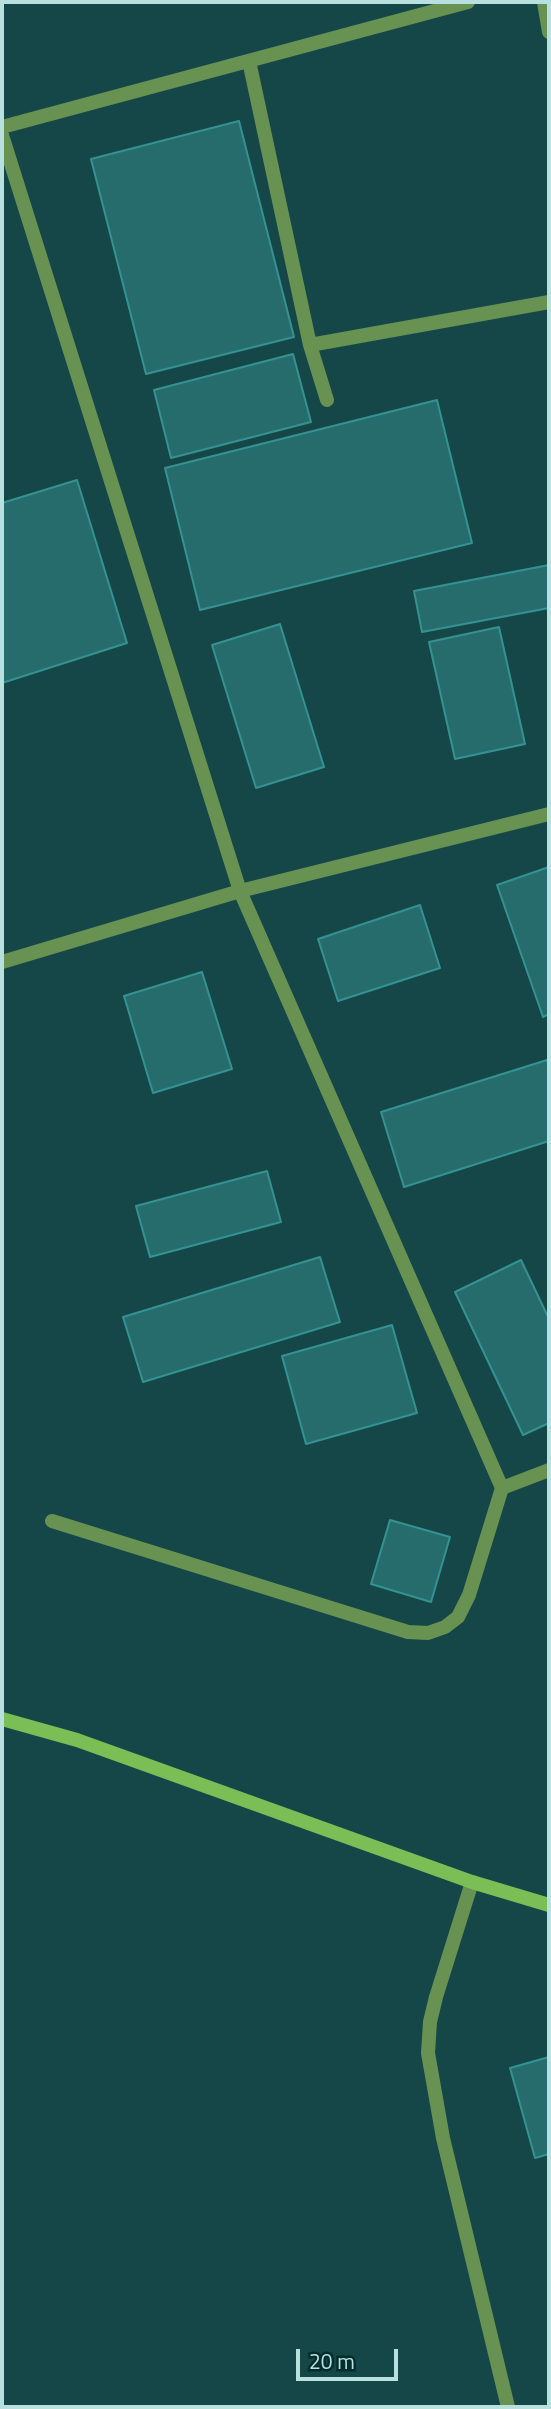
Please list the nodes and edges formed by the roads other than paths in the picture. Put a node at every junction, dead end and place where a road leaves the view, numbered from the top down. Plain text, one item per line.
1 (468, 2) edge
2 (544, 2) edge
3 (549, 32) edge
4 (249, 61) junction
5 (2, 127) edge
6 (2, 135) edge
7 (549, 302) edge
8 (310, 345) junction
9 (327, 400) dead end
10 (549, 814) edge
11 (240, 891) junction
12 (2, 962) edge
13 (549, 1470) edge
14 (502, 1488) junction
15 (52, 1521) dead end
16 (2, 1719) edge
17 (472, 1882) junction
18 (549, 1905) edge
19 (508, 2407) edge

1 - 4 street
2 - 3 street
4 - 5 street
4 - 8 street
6 - 11 street
7 - 8 street
8 - 9 street
10 - 11 street
11 - 12 street
11 - 14 street
13 - 14 street
14 - 15 street
16 - 17 street
17 - 18 street
17 - 19 street

